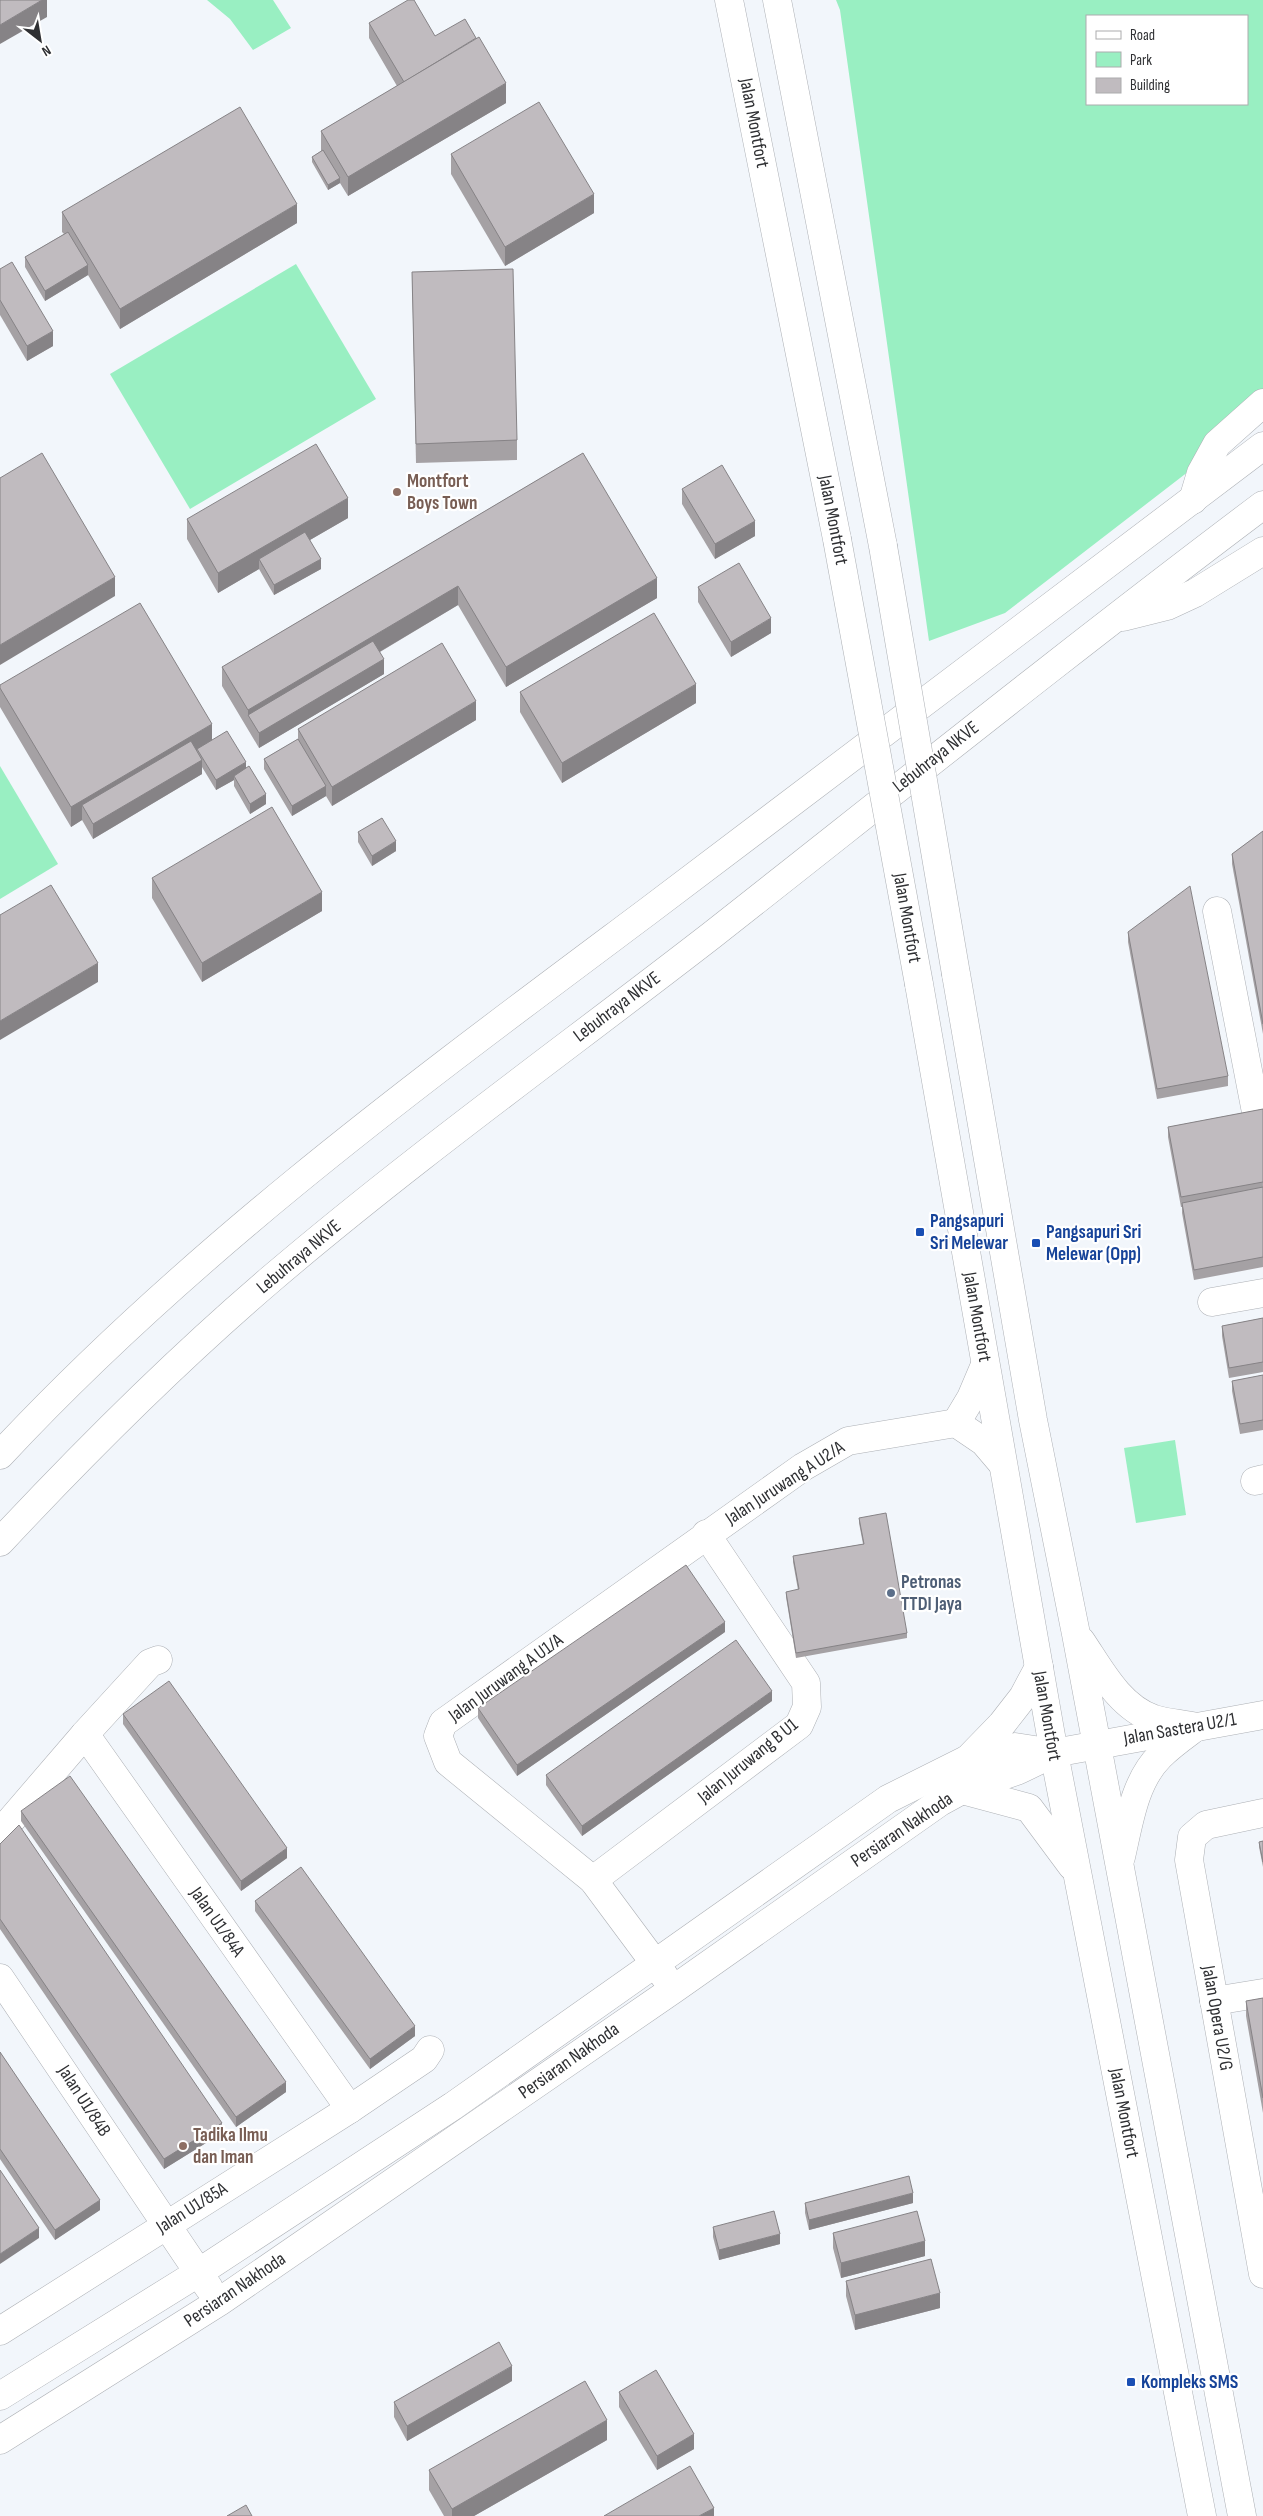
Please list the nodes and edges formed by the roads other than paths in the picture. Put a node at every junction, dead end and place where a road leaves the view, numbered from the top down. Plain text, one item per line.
1 (729, 0) edge
2 (777, 0) edge
3 (1263, 402) edge
4 (1263, 446) edge
5 (1192, 500) junction
6 (1263, 505) edge
7 (1263, 551) edge
8 (1109, 621) junction
9 (1217, 911) dead end
10 (1260, 1111) edge
11 (1227, 1117) edge
12 (1263, 1294) edge
13 (1212, 1302) dead end
14 (985, 1365) junction
15 (956, 1423) junction
16 (0, 1455) edge
17 (1001, 1462) junction
18 (706, 1534) junction
19 (0, 1542) edge
20 (1076, 1634) junction
21 (158, 1660) dead end
22 (1038, 1667) junction
23 (1263, 1715) edge
24 (1196, 1726) junction
25 (85, 1734) junction
26 (1096, 1744) junction
27 (1054, 1753) junction
28 (968, 1759) junction
29 (962, 1790) junction
30 (1263, 1813) edge
31 (0, 1833) edge
32 (1119, 1865) junction
33 (1078, 1876) junction
34 (593, 1880) junction
35 (655, 1963) junction
36 (0, 1978) edge
37 (674, 1989) junction
38 (1263, 1993) edge
39 (1214, 2001) junction
40 (430, 2050) dead end
41 (350, 2110) junction
42 (166, 2224) junction
43 (198, 2273) junction
44 (1263, 2274) edge
45 (219, 2302) junction
46 (0, 2331) edge
47 (0, 2396) edge
48 (0, 2440) edge
49 (1202, 2516) edge
50 (1242, 2516) edge

1 - 14 main road, Jalan Montfort, bridge
2 - 20 main road, Jalan Montfort, bridge
3 - 5 main road
4 - 5 main road
5 - 16 main road
6 - 8 main road, Lebuhraya NKVE
7 - 8 main road
8 - 19 main road, Lebuhraya NKVE
9 - 10 main road
10 - 11 main road
12 - 13 main road
14 - 15 main road
14 - 17 main road, Jalan Montfort
15 - 17 main road
15 - 18 main road, Jalan Juruwang A U2/A
17 - 22 main road, Jalan Montfort
18 - 34 main road, Jalan Juruwang B U1
18 - 34 main road, Jalan Juruwang A U1/A
20 - 24 main road
20 - 26 main road, Jalan Montfort
21 - 25 main road
22 - 27 main road, Jalan Montfort
22 - 28 main road
23 - 24 main road, Jalan Sastera U2/1
24 - 26 main road, Jalan Sastera U2/1
24 - 32 main road
25 - 31 main road
25 - 41 main road, Jalan U1/84A
26 - 27 main road, Jalan Sastera U2/1
26 - 32 main road, Jalan Montfort
27 - 28 main road, Persiaran Nakhoda
27 - 29 main road, Persiaran Nakhoda
27 - 33 main road, Jalan Montfort
28 - 35 main road, Persiaran Nakhoda
29 - 33 main road
29 - 37 main road, Persiaran Nakhoda
30 - 39 main road, Jalan Opera U2/G
32 - 50 main road, Jalan Montfort
33 - 49 main road, Jalan Montfort
34 - 35 main road
35 - 37 main road
35 - 43 main road, Persiaran Nakhoda
36 - 42 main road, Jalan U1/84B
37 - 45 main road, Persiaran Nakhoda
38 - 39 main road
39 - 44 main road, Jalan Opera U2/G
40 - 41 main road, Jalan U1/85A
41 - 42 main road, Jalan U1/85A
42 - 43 main road, Jalan U1/84B
42 - 46 main road, Jalan U1/85A
43 - 45 main road, Jalan U1/84B
43 - 47 main road, Persiaran Nakhoda
45 - 48 main road, Persiaran Nakhoda

